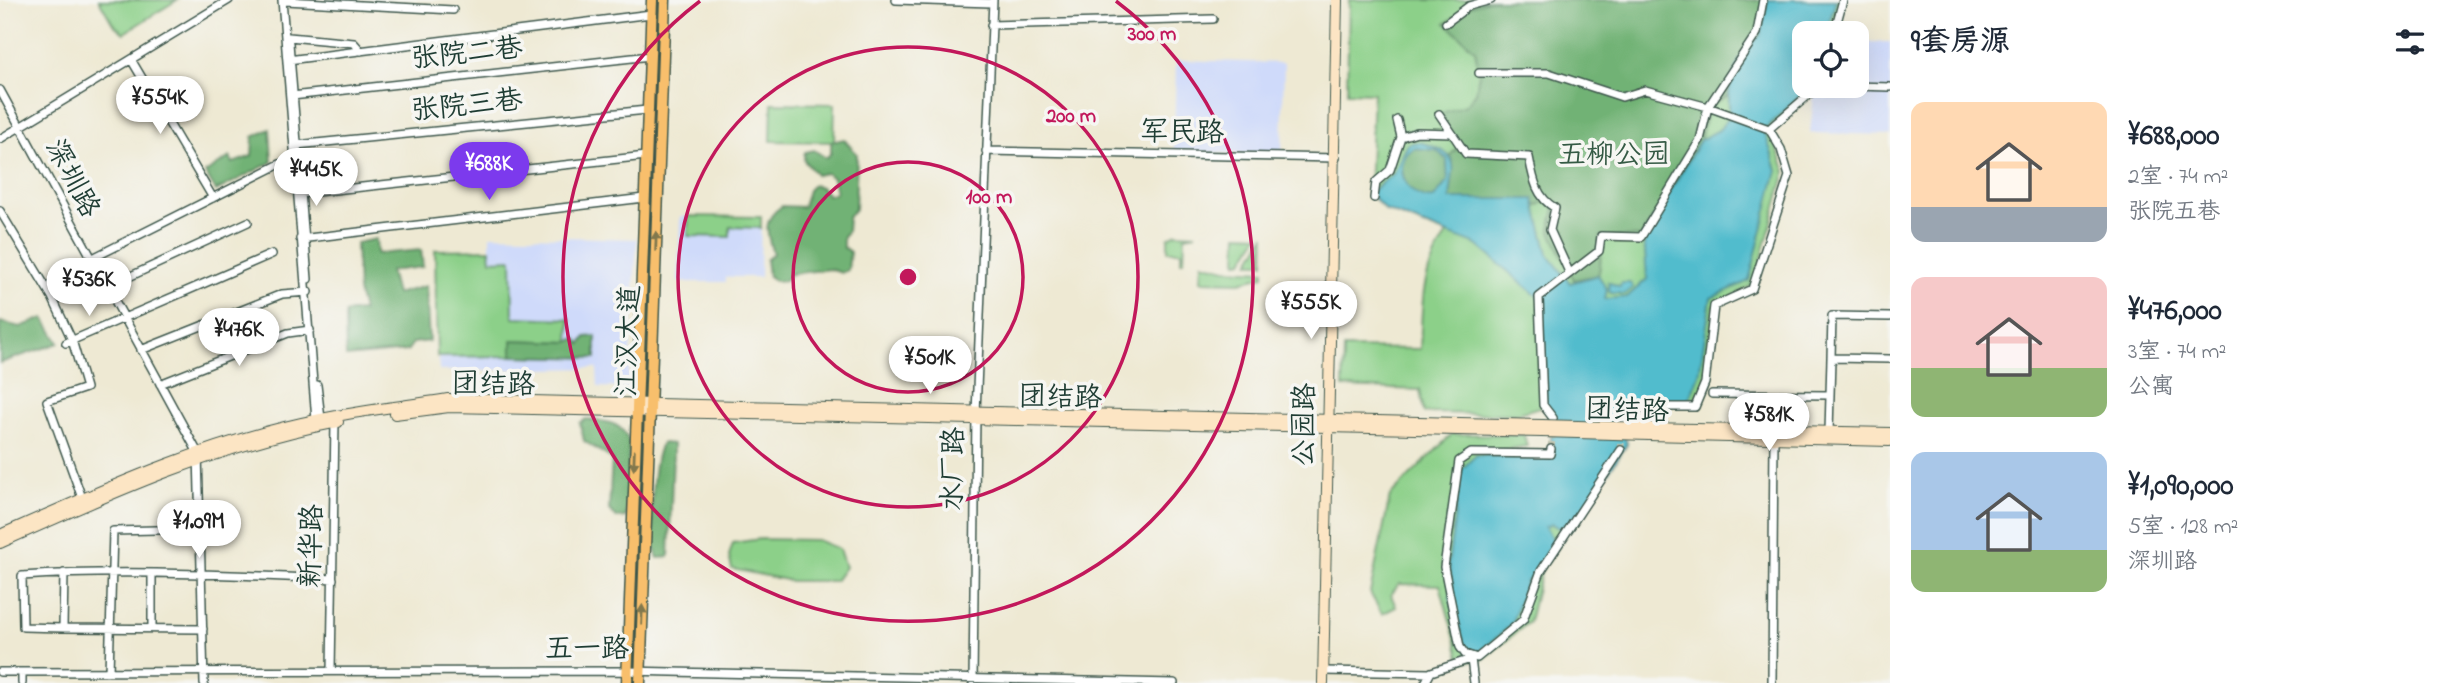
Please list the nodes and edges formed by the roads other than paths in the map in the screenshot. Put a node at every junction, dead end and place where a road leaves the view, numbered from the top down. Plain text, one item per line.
1 (227, 0) edge
2 (285, 0) edge
3 (652, 0) edge
4 (665, 0) edge
5 (896, 0) edge
6 (910, 0) edge
7 (1335, 0) edge
8 (1491, 0) edge
9 (1763, 0) edge
10 (1843, 0) edge
11 (992, 1) edge
12 (453, 10) dead end
13 (651, 15) junction
14 (1213, 19) dead end
15 (1838, 21) edge
16 (1446, 23) dead end
17 (991, 25) junction
18 (289, 37) junction
19 (361, 51) junction
20 (650, 57) junction
21 (132, 61) junction
22 (288, 61) junction
23 (1479, 74) dead end
24 (1869, 86) edge
25 (1890, 87) edge
26 (0, 90) edge
27 (291, 97) junction
28 (1805, 98) edge
29 (1708, 107) junction
30 (648, 110) junction
31 (1439, 114) dead end
32 (1398, 120) dead end
33 (20, 127) junction
34 (1769, 129) junction
35 (1452, 133) junction
36 (1401, 137) junction
37 (0, 138) edge
38 (294, 146) junction
39 (986, 151) junction
40 (295, 156) junction
41 (646, 156) junction
42 (1334, 158) junction
43 (298, 194) junction
44 (213, 198) junction
45 (644, 198) junction
46 (1374, 198) dead end
47 (0, 211) edge
48 (248, 222) dead end
49 (302, 238) junction
50 (272, 254) dead end
51 (91, 259) junction
52 (1569, 272) junction
53 (107, 287) junction
54 (307, 292) junction
55 (1890, 317) edge
56 (124, 318) junction
57 (310, 330) junction
58 (69, 342) junction
59 (141, 351) junction
60 (1831, 358) junction
61 (1890, 359) edge
62 (160, 384) junction
63 (1712, 394) dead end
64 (1830, 395) junction
65 (636, 408) junction
66 (650, 408) junction
67 (976, 416) junction
68 (1553, 418) tunnel mouth
69 (318, 419) junction
70 (335, 422) junction
71 (1621, 422) dead end
72 (1326, 424) junction
73 (1649, 431) junction
74 (1829, 432) junction
75 (1890, 433) edge
76 (1774, 438) junction
77 (1890, 441) edge
78 (1551, 449) dead end
79 (1621, 450) tunnel mouth
80 (198, 457) junction
81 (82, 498) junction
82 (200, 529) junction
83 (0, 535) edge
84 (0, 543) edge
85 (64, 573) junction
86 (112, 574) junction
87 (152, 574) junction
88 (201, 574) junction
89 (333, 579) junction
90 (63, 628) junction
91 (110, 628) junction
92 (152, 628) junction
93 (203, 628) junction
94 (0, 671) edge
95 (204, 671) junction
96 (331, 671) junction
97 (627, 671) junction
98 (1324, 671) junction
99 (22, 672) junction
100 (109, 672) junction
101 (1430, 673) junction
102 (640, 677) edge
103 (973, 681) edge
104 (22, 683) edge
105 (204, 683) edge
106 (626, 683) edge
107 (1174, 683) edge
108 (1321, 683) edge
109 (1426, 683) edge
110 (1474, 683) edge
111 (1772, 683) edge

1 - 21 street
1 - 33 street
2 - 12 street
2 - 18 street
2 - 22 street
3 - 13 main road, 江汉大道
66 -> 4 main road, 江汉大道
5 - 6 street
6 - 11 street
7 - 42 main road, 公园路
8 - 16 street
9 - 29 street
10 - 15 street
11 - 17 street, 水厂路
13 - 19 street
13 - 20 main road, 江汉大道
13 - 22 street
14 - 17 street
17 - 39 street, 水厂路
18 - 19 street
18 - 22 street
19 - 22 street
20 - 27 street, 张院二巷
20 - 30 main road, 江汉大道
21 - 33 street
21 - 44 street
22 - 27 street
23 - 29 street
24 - 25 street
26 - 33 street, 深圳路
27 - 38 street
28 - 34 street
29 - 34 street
29 - 52 street
30 - 38 street, 张院三巷
30 - 41 main road, 江汉大道
31 - 35 street
32 - 36 street
33 - 37 street
33 - 51 street, 深圳路
34 - 71 street
35 - 36 street
35 - 52 street
36 - 46 street
38 - 40 street
39 - 42 street, 军民路
39 - 67 street, 水厂路
40 - 43 street
40 - 44 street
41 - 43 street
41 - 45 main road, 江汉大道
42 - 72 main road, 公园路
43 - 49 street
44 - 51 street
45 - 49 street
45 - 65 main road, 江汉大道
47 - 58 street
48 - 53 street
49 - 54 street
50 - 56 street
51 - 53 street, 深圳路
52 - 68 street
53 - 56 street, 深圳路
54 - 57 street
54 - 59 street
55 - 60 street
56 - 58 street
56 - 59 street, 深圳路
57 - 62 street
57 - 69 street
58 - 81 street
59 - 62 street, 深圳路
60 - 61 street
60 - 64 street
62 - 80 street, 深圳路
63 - 64 street
64 - 74 street
65 - 66 main road, 团结路
65 - 69 main road, 团结路
65 - 70 main road, 团结路
65 -> 97 main road, 江汉大道
66 - 67 main road, 团结路
102 -> 66 main road, 江汉大道
67 - 72 main road, 团结路
67 - 103 street, 水厂路
69 - 80 main road, 团结路
70 - 80 main road, 团结路
70 - 89 street, 新华路
72 - 73 main road, 团结路, bridge
72 - 98 main road, 公园路
72 - 108 main road
73 - 74 main road, 团结路
73 - 76 main road, 团结路
74 - 75 main road, 团结路
76 - 77 main road, 团结路
76 - 111 street
78 - 79 street
80 - 81 main road, 团结路
80 - 82 street, 深圳路
80 - 84 main road, 团结路
81 - 83 main road, 团结路
82 - 86 street
82 - 88 street, 深圳路
85 - 86 street
85 - 90 street
85 - 90 street
86 - 87 street
86 - 91 street
87 - 88 street
87 - 92 street
88 - 89 street
88 - 93 street, 深圳路
89 - 96 street, 新华路
90 - 91 street
91 - 92 street
91 - 100 street
92 - 93 street
93 - 95 street, 深圳路
94 - 99 street, 五一路
95 - 96 street, 五一路
95 - 100 street, 五一路
95 - 105 street, 深圳路
96 - 97 street, 五一路
97 - 102 street, 五一路
97 - 106 main road, 江汉大道
98 - 101 street
98 - 108 main road, 公园路
99 - 100 street, 五一路
99 - 104 street
101 - 109 street
101 - 110 street
102 - 103 street, 五一路
103 - 107 street, 五一路

